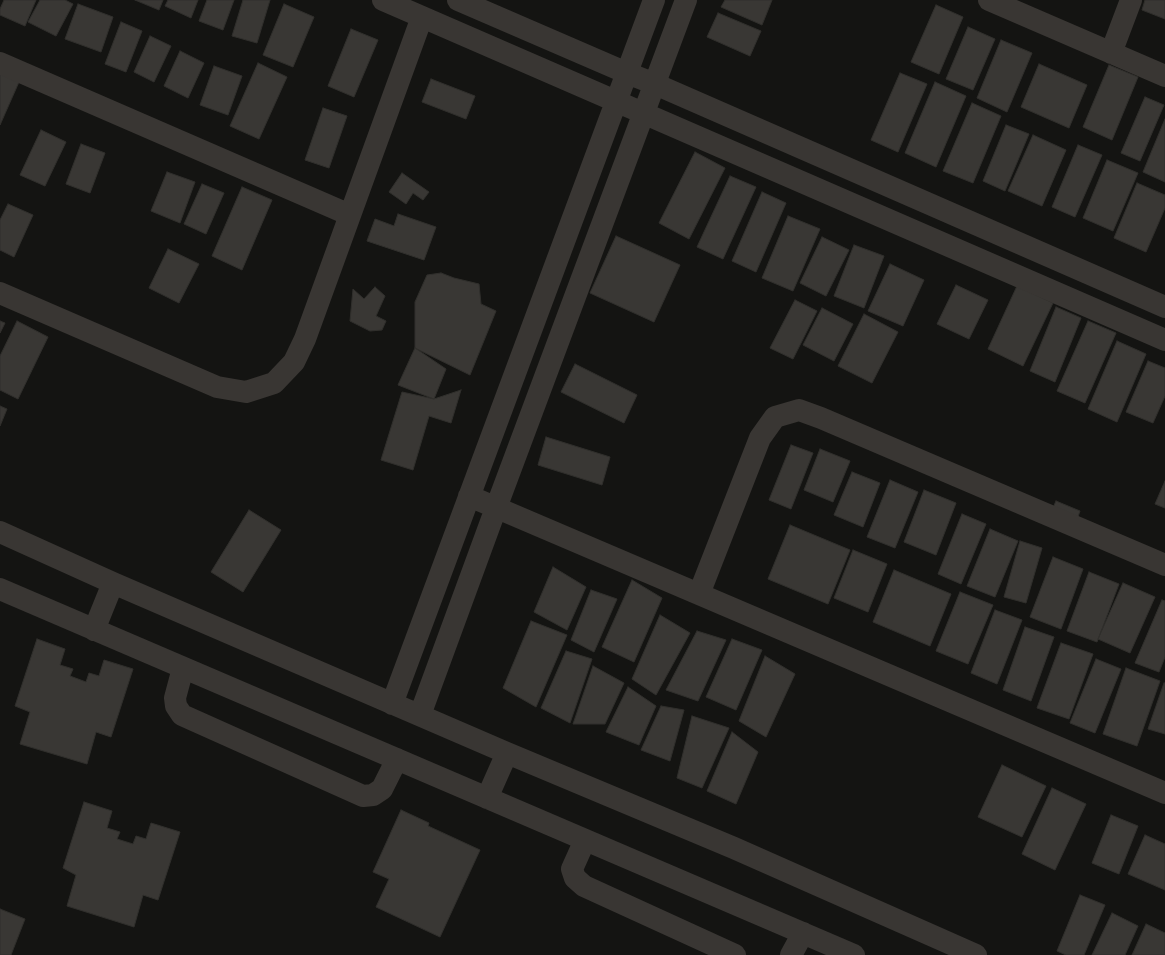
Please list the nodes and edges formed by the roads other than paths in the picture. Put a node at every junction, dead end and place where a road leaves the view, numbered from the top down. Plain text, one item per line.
1 (383, 0) edge
2 (458, 0) edge
3 (654, 0) edge
4 (686, 0) edge
5 (989, 0) edge
6 (1131, 0) edge
7 (422, 17) junction
8 (1111, 53) junction
9 (0, 63) edge
10 (627, 73) junction
11 (1165, 76) edge
12 (655, 84) junction
13 (616, 102) junction
14 (644, 114) junction
15 (350, 215) junction
16 (0, 293) edge
17 (1165, 307) edge
18 (1165, 340) edge
19 (470, 496) junction
20 (496, 508) junction
21 (0, 532) edge
22 (1165, 565) edge
23 (113, 583) junction
24 (0, 589) edge
25 (699, 594) junction
26 (431, 600) junction
27 (458, 611) junction
28 (94, 630) junction
29 (183, 668) junction
30 (392, 704) junction
31 (420, 715) junction
32 (507, 753) junction
33 (397, 759) junction
34 (1165, 793) edge
35 (487, 798) junction
36 (585, 840) junction
37 (803, 933) junction
38 (735, 955) edge
39 (791, 955) edge
40 (854, 955) edge
41 (976, 955) edge

1 - 7 street
2 - 10 street
3 - 10 street
4 - 12 street
5 - 8 street
6 - 8 street
7 - 13 street
7 - 15 street
8 - 11 street
9 - 15 street
10 - 12 street
10 - 13 street
12 - 14 street
12 - 17 street
13 - 14 street
13 - 19 street
14 - 18 street
14 - 20 street
15 - 16 street
19 - 20 street
19 - 26 street
20 - 25 street
20 - 27 street
21 - 23 street
22 - 25 street
23 - 28 street
23 - 30 street
24 - 28 street
25 - 34 street
26 - 27 street
26 - 30 street
27 - 31 street
28 - 29 street
29 - 33 street
29 - 33 street
30 - 31 street
31 - 32 street
32 - 35 street
32 - 41 street
33 - 35 street
35 - 36 street
36 - 37 street
36 - 38 street
37 - 39 street
37 - 40 street

